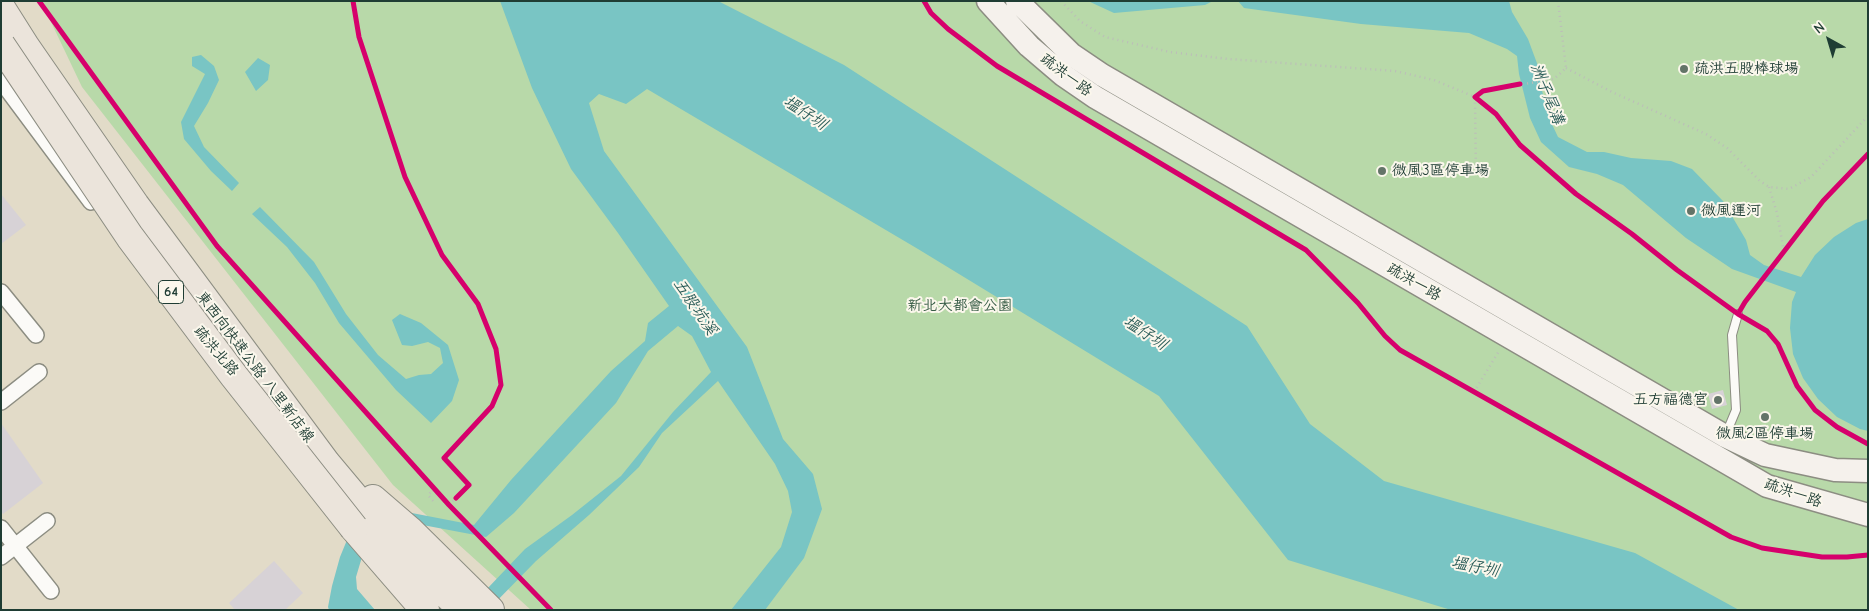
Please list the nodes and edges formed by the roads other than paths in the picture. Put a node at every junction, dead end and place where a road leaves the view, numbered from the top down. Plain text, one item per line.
1 (988, 1) edge
2 (1018, 1) edge
3 (1, 8) edge
4 (1, 45) edge
5 (1, 81) edge
6 (1, 292) edge
7 (1738, 314) road end
8 (36, 334) dead end
9 (39, 372) dead end
10 (1, 402) edge
11 (1725, 436) junction
12 (326, 463) junction
13 (1868, 471) edge
14 (1868, 515) edge
15 (47, 521) dead end
16 (1, 528) edge
17 (16, 546) junction
18 (1, 557) edge
19 (51, 590) dead end
20 (444, 610) edge
21 (490, 610) edge

1 - 14 street, 疏洪一路
2 - 11 street, 疏洪一路
3 - 12 highway, 東西向快速公路 八里新店線 / 64
4 - 20 highway, 東西向快速公路 八里新店線 / 64, bridge
5 - 20 street, 疏洪北路
6 - 8 street
7 - 11 lane
9 - 10 street
11 - 13 street, 疏洪一路
12 - 20 highway, 東西向快速公路 八里新店線 / 64
12 - 21 highway
15 - 17 street
16 - 17 street
17 - 18 street
17 - 19 street

